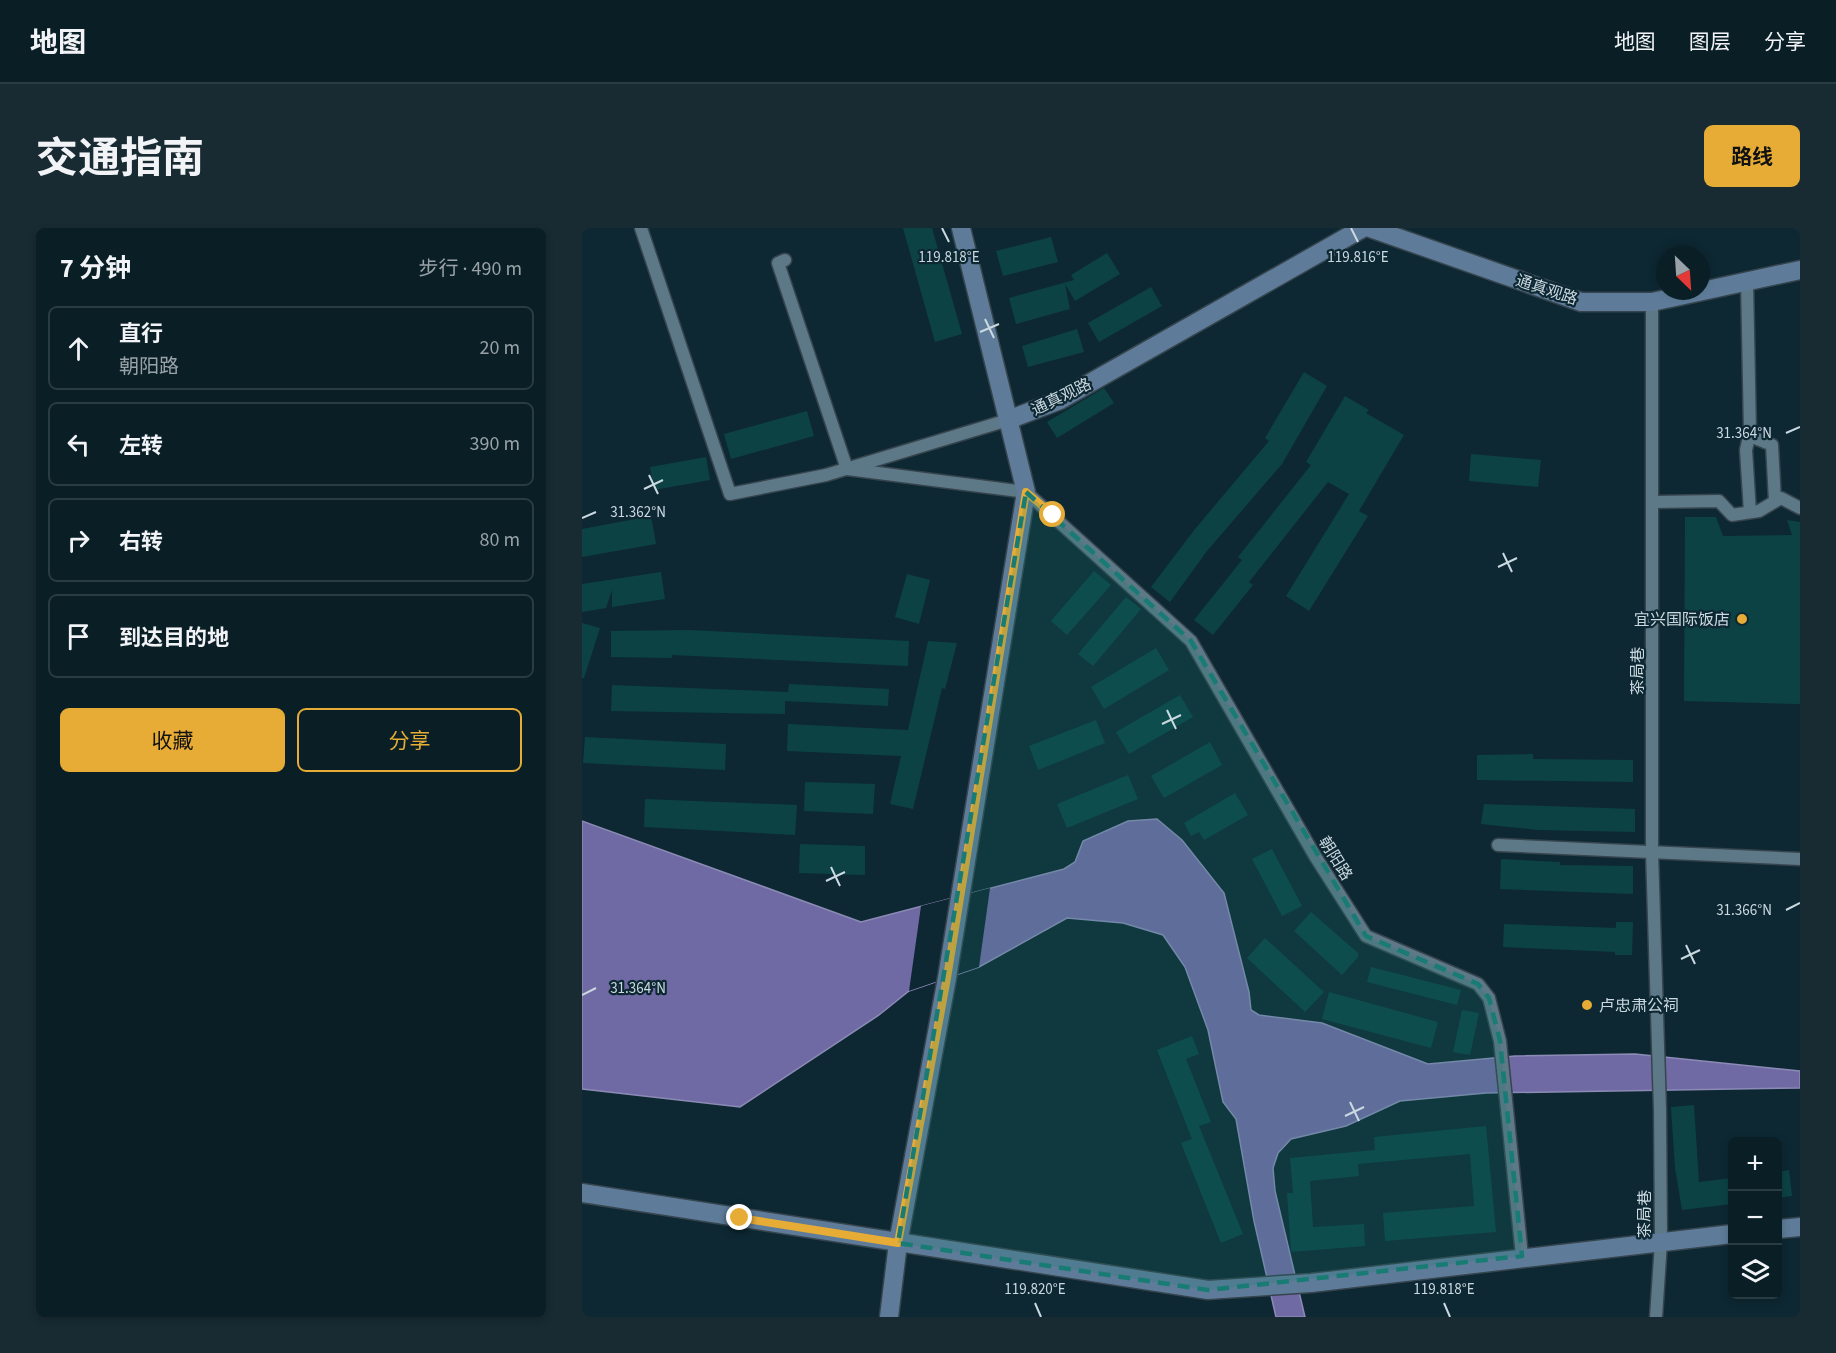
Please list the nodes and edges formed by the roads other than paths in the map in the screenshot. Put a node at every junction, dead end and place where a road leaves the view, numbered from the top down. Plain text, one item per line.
1 (641, 228) edge
2 (961, 228) edge
3 (1363, 228) edge
4 (1370, 228) edge
5 (785, 260) dead end
6 (1800, 270) edge
7 (1747, 281) junction
8 (1652, 302) junction
9 (1008, 420) junction
10 (1750, 436) junction
11 (847, 469) junction
12 (1026, 492) junction
13 (1775, 501) junction
14 (1654, 502) junction
15 (1800, 508) edge
16 (1750, 512) junction
17 (1498, 845) dead end
18 (1652, 852) junction
19 (1800, 859) edge
20 (582, 1193) edge
21 (1800, 1227) edge
22 (1782, 1229) edge
23 (1728, 1234) edge
24 (1661, 1242) junction
25 (898, 1243) junction
26 (1522, 1257) junction
27 (889, 1317) edge
28 (1656, 1317) edge

1 - 11 street
2 - 9 main road
3 - 9 main road, 通真观路
4 - 8 main road, 通真观路
5 - 11 street
6 - 7 main road, 通真观路
7 - 8 main road, 通真观路
7 - 10 street
8 - 14 street, 茶局巷
9 - 11 street
9 - 12 main road
10 - 13 street
10 - 16 street
11 - 12 street
12 - 25 main road
12 - 26 street, 朝阳路
13 - 15 street
13 - 16 street
14 - 16 street
14 - 18 street, 茶局巷
17 - 18 street
18 - 19 street
18 - 24 street, 茶局巷
20 - 25 main road
21 - 22 main road
23 - 24 main road
24 - 26 main road
24 - 28 street, 茶局巷
25 - 26 main road
25 - 27 main road

